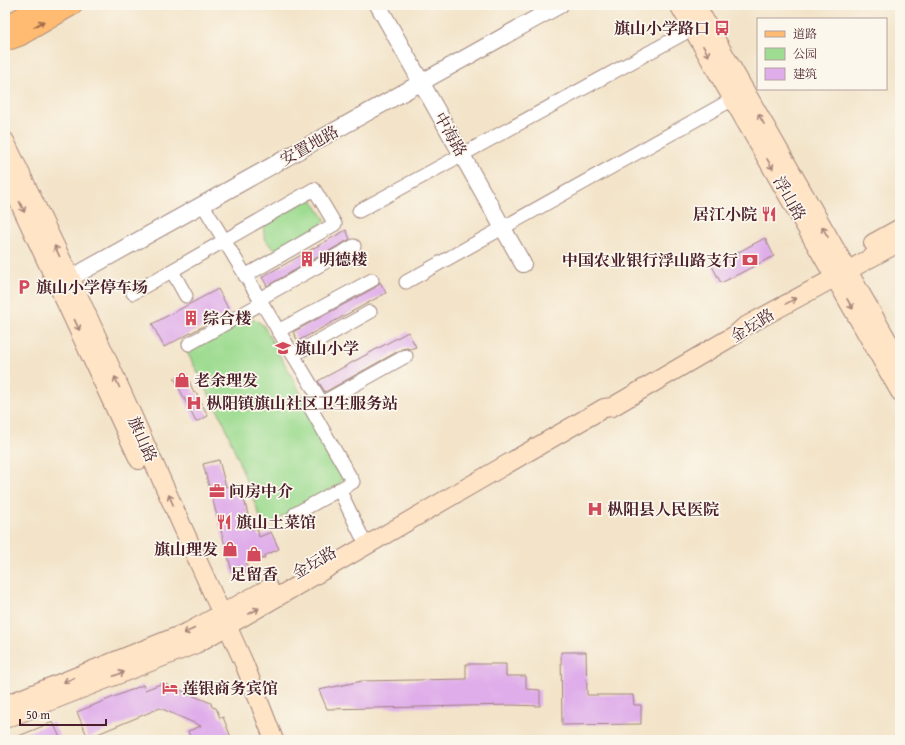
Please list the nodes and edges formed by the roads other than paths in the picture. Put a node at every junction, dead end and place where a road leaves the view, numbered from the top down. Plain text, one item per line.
1 (43, 5) edge
2 (72, 5) edge
3 (378, 5) edge
4 (560, 5) edge
5 (679, 5) edge
6 (696, 5) edge
7 (5, 26) edge
8 (692, 29) junction
9 (5, 41) edge
10 (421, 83) junction
11 (733, 99) junction
12 (5, 141) edge
13 (462, 155) junction
14 (5, 172) edge
15 (203, 205) junction
16 (359, 211) dead end
17 (503, 227) junction
18 (900, 228) edge
19 (225, 241) junction
20 (900, 242) edge
21 (354, 246) dead end
22 (523, 264) dead end
23 (838, 269) junction
24 (172, 271) junction
25 (245, 276) junction
26 (372, 280) dead end
27 (64, 282) junction
28 (406, 282) dead end
29 (133, 293) dead end
30 (186, 296) dead end
31 (261, 301) junction
32 (370, 312) dead end
33 (278, 331) junction
34 (189, 344) dead end
35 (293, 355) junction
36 (406, 356) dead end
37 (900, 362) edge
38 (900, 392) edge
39 (322, 403) junction
40 (601, 403) junction
41 (339, 489) junction
42 (295, 514) dead end
43 (361, 535) junction
44 (220, 623) junction
45 (5, 705) edge
46 (5, 719) edge
47 (261, 740) edge
48 (274, 740) edge

1 - 7 main road
9 -> 2 main road
3 - 10 street, 中海路
4 - 10 street, 安置地路
5 - 8 main road, 浮山路
23 -> 6 main road, 浮山路
8 -> 11 main road, 浮山路
8 - 13 street
10 - 13 street, 中海路
10 - 15 street, 安置地路
11 - 17 street
11 -> 23 main road, 浮山路
27 -> 12 main road, 旗山路
13 - 16 street
13 - 17 street, 中海路
14 -> 27 main road, 旗山路
15 - 19 street
15 - 27 street, 安置地路
17 - 22 street, 中海路
17 - 28 street
18 - 23 main road, 金坛路
19 - 24 street
19 - 25 street
19 - 25 street
20 - 23 main road, 金坛路
21 - 31 street
23 - 37 main road, 浮山路
23 -> 38 main road, 浮山路
23 - 40 main road, 金坛路
24 - 29 street
24 - 30 street
25 - 31 street
26 - 33 street
27 - 44 main road, 旗山路
31 - 33 street
31 - 34 street
32 - 35 street
33 - 35 street
35 - 39 street
36 - 39 street
39 - 41 street
40 - 43 main road, 金坛路
44 -> 40 main road, 金坛路
41 - 42 street
41 - 43 street
43 - 44 main road, 金坛路
44 -> 45 main road, 金坛路
46 -> 44 main road, 金坛路
44 - 47 main road, 旗山路
44 - 48 main road, 旗山路

